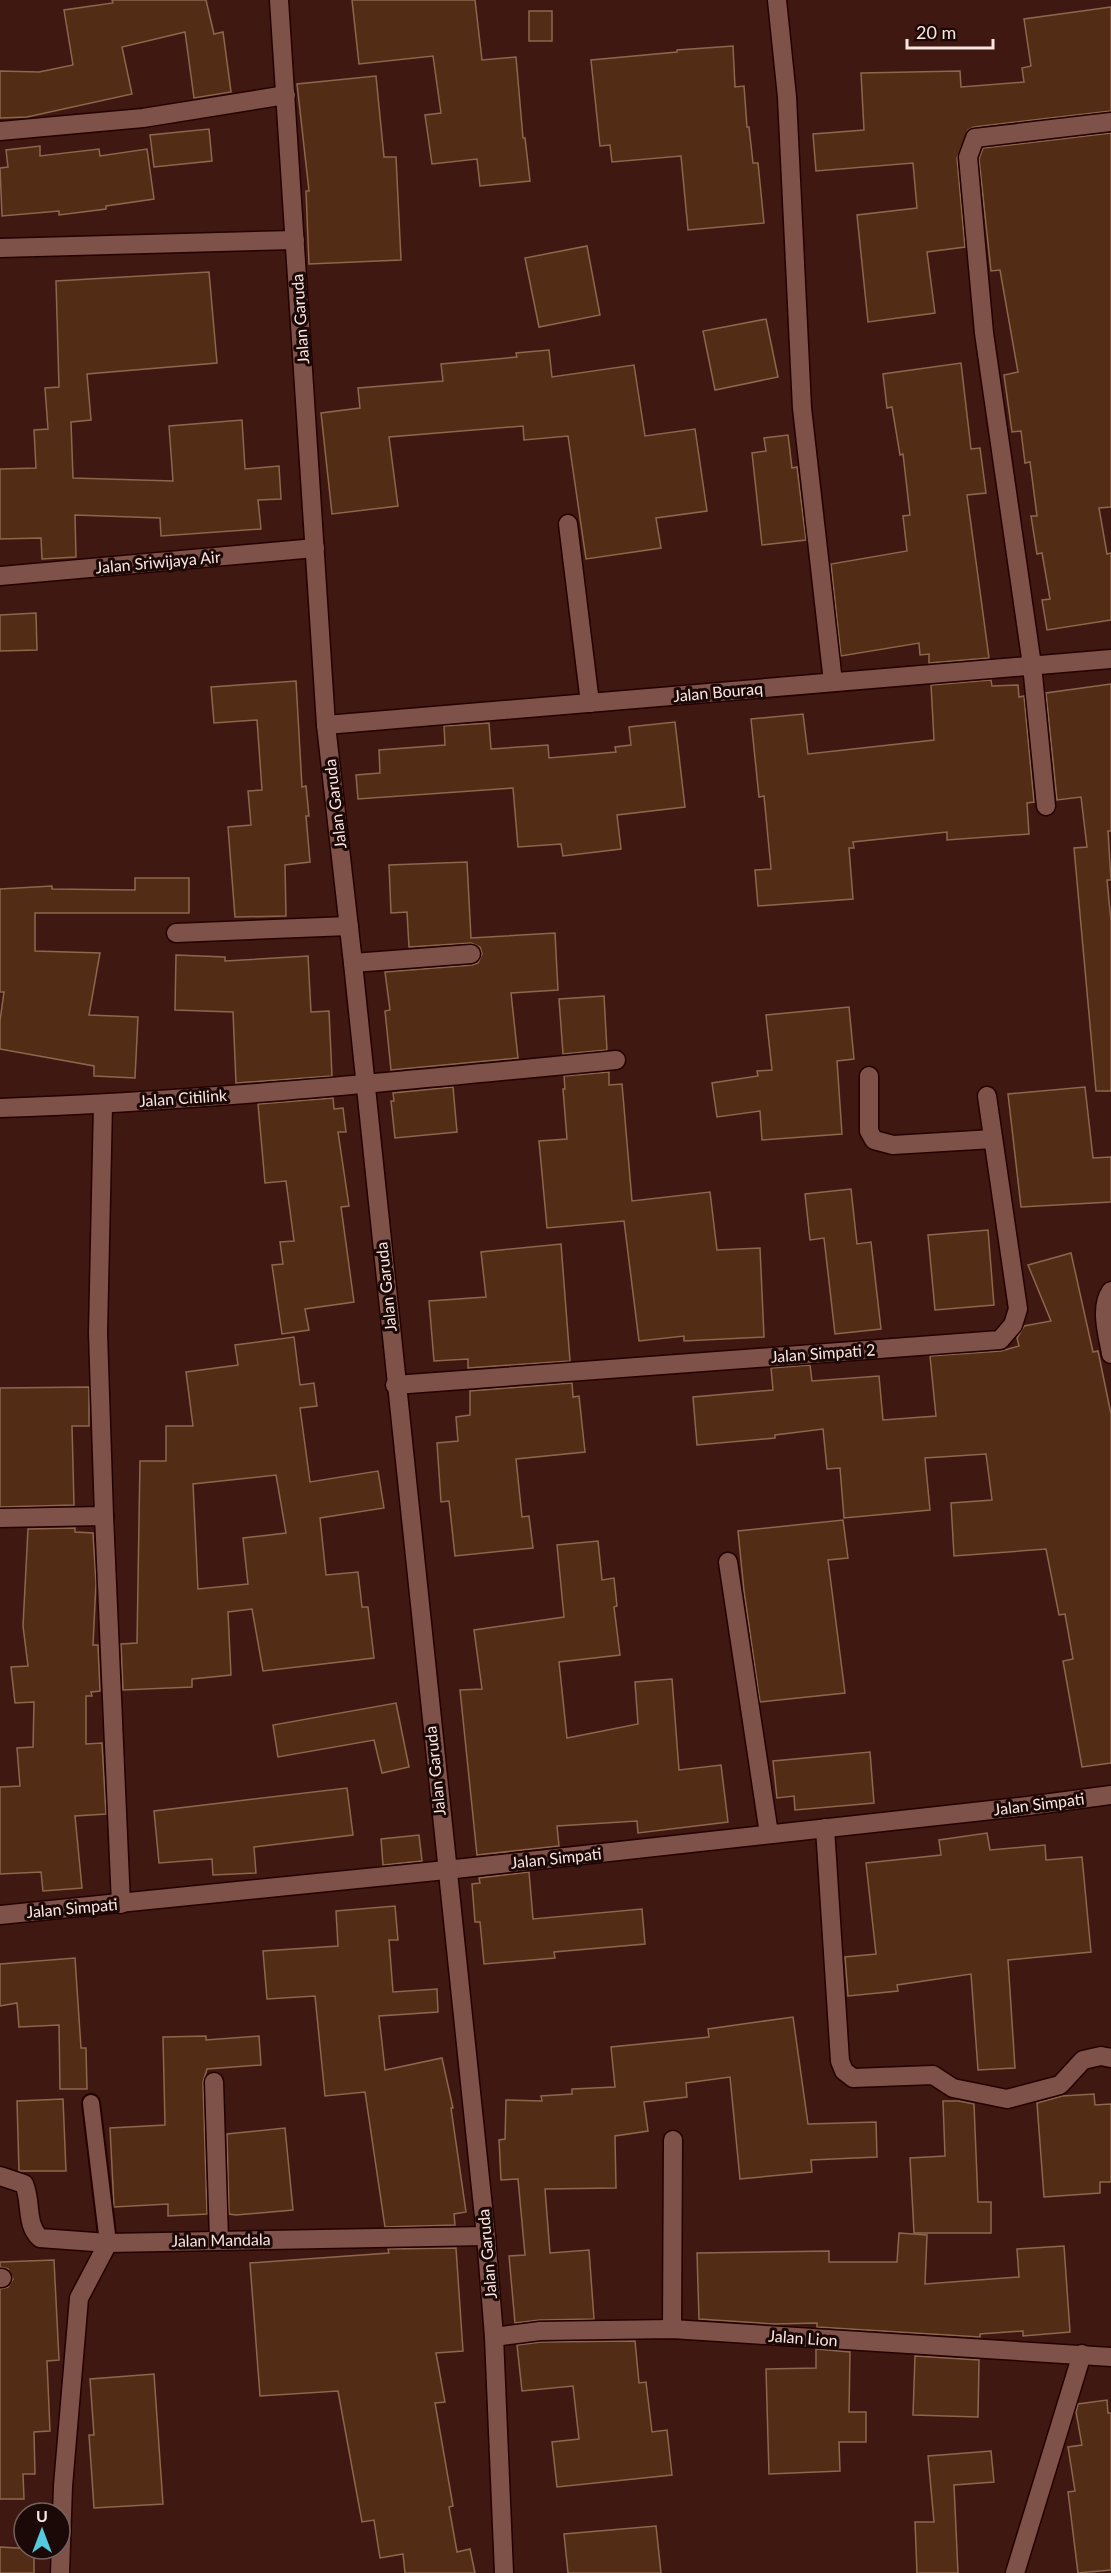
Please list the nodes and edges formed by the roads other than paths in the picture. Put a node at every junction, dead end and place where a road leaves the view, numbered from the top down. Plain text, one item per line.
1 (279, 0) edge
2 (777, 0) edge
3 (286, 95) junction
4 (1111, 122) edge
5 (0, 131) edge
6 (295, 240) junction
7 (0, 248) edge
8 (568, 524) dead end
9 (315, 548) junction
10 (0, 576) edge
11 (1111, 659) edge
12 (1032, 665) junction
13 (833, 682) junction
14 (590, 703) junction
15 (326, 725) junction
16 (1046, 806) dead end
17 (349, 926) junction
18 (176, 933) dead end
19 (471, 954) dead end
20 (353, 963) junction
21 (616, 1060) dead end
22 (869, 1076) dead end
23 (365, 1085) junction
24 (987, 1096) dead end
25 (103, 1104) junction
26 (0, 1108) edge
27 (993, 1139) junction
28 (1111, 1291) edge
29 (1111, 1354) edge
30 (395, 1385) junction
31 (104, 1516) junction
32 (0, 1518) edge
33 (728, 1562) dead end
34 (1111, 1794) edge
35 (825, 1828) junction
36 (769, 1834) junction
37 (446, 1870) junction
38 (121, 1904) junction
39 (0, 1915) edge
40 (1111, 2058) edge
41 (214, 2082) dead end
42 (91, 2103) dead end
43 (673, 2140) dead end
44 (0, 2176) edge
45 (486, 2235) junction
46 (219, 2240) junction
47 (108, 2244) junction
48 (672, 2329) junction
49 (494, 2337) junction
50 (1082, 2354) junction
51 (1111, 2357) edge
52 (60, 2573) edge
53 (504, 2573) edge
54 (1015, 2573) edge

1 - 3 street, Jalan Garuda
2 - 13 street
3 - 5 street
3 - 6 street, Jalan Garuda
4 - 12 street
6 - 7 street
6 - 9 street, Jalan Garuda
8 - 14 street
9 - 10 street, Jalan Sriwijaya Air
9 - 15 street, Jalan Garuda
11 - 12 street, Jalan Bouraq
12 - 13 street, Jalan Bouraq
12 - 16 street
13 - 14 street, Jalan Bouraq
14 - 15 street, Jalan Bouraq
15 - 17 street, Jalan Garuda
17 - 18 street
17 - 20 street, Jalan Garuda
19 - 20 street
20 - 23 street, Jalan Garuda
21 - 23 street, Jalan Citilink
22 - 27 street
23 - 25 street, Jalan Citilink
23 - 30 street, Jalan Garuda
24 - 27 street, Jalan Simpati 2
25 - 26 street, Jalan Citilink
25 - 31 street
27 - 30 street, Jalan Simpati 2
28 - 29 street
30 - 37 street, Jalan Garuda
31 - 32 street
31 - 38 street
33 - 36 street
34 - 35 street, Jalan Simpati
35 - 36 street, Jalan Simpati
35 - 40 street
36 - 37 street, Jalan Simpati
37 - 38 street, Jalan Simpati
37 - 45 street, Jalan Garuda
38 - 39 street, Jalan Simpati
41 - 46 street
42 - 47 lane
43 - 48 street
44 - 47 street, Jalan Mandala
45 - 46 street, Jalan Mandala
45 - 49 street, Jalan Garuda
46 - 47 street, Jalan Mandala
47 - 52 street
48 - 49 street, Jalan Lion
48 - 50 street, Jalan Lion
49 - 53 street, Jalan Garuda
50 - 51 street, Jalan Lion
50 - 54 street

